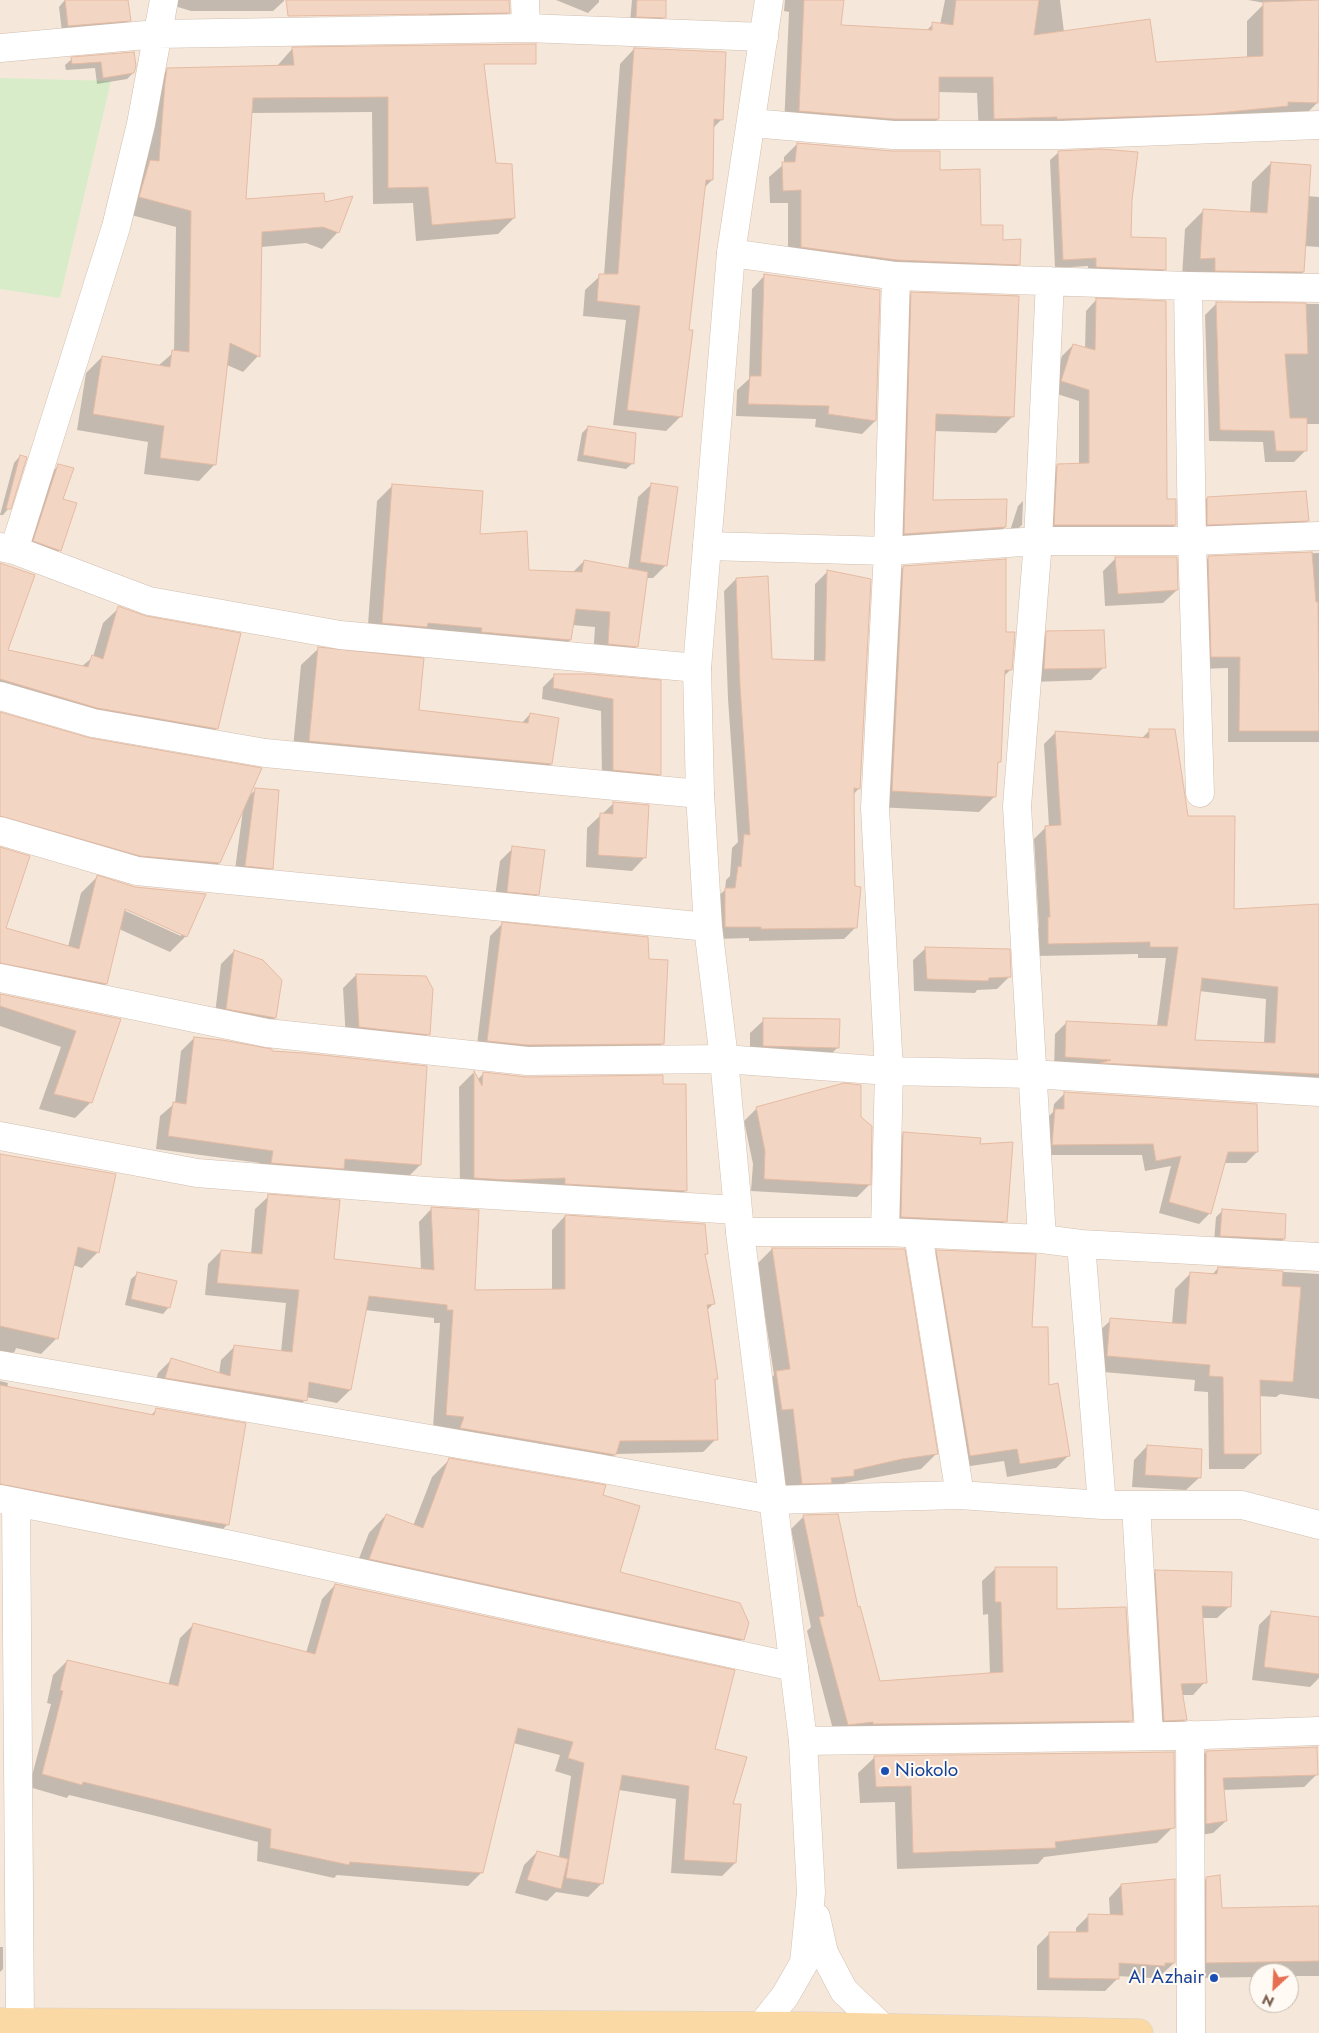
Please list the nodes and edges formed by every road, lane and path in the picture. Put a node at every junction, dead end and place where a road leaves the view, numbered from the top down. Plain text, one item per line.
1 (164, 0) edge
2 (525, 0) edge
3 (769, 0) edge
4 (526, 28) junction
5 (157, 34) junction
6 (764, 37) junction
7 (0, 48) edge
8 (751, 124) junction
9 (1319, 125) edge
10 (731, 253) junction
11 (896, 276) junction
12 (1050, 281) junction
13 (1188, 286) junction
14 (1319, 288) edge
15 (1319, 536) edge
16 (1038, 541) junction
17 (1192, 541) junction
18 (707, 546) junction
19 (7, 548) edge
20 (888, 551) junction
21 (697, 668) junction
22 (0, 696) edge
23 (1200, 793) dead end
24 (700, 794) junction
25 (0, 831) edge
26 (708, 927) junction
27 (0, 978) edge
28 (724, 1059) junction
29 (890, 1071) junction
30 (1032, 1074) junction
31 (1319, 1092) edge
32 (0, 1136) edge
33 (739, 1221) junction
34 (885, 1232) junction
35 (918, 1234) junction
36 (1042, 1239) junction
37 (1081, 1244) junction
38 (1319, 1257) edge
39 (0, 1364) edge
40 (960, 1495) junction
41 (772, 1500) junction
42 (8, 1501) edge
43 (1102, 1504) junction
44 (1136, 1505) junction
45 (1319, 1525) edge
46 (794, 1666) junction
47 (1319, 1730) edge
48 (1148, 1735) junction
49 (1190, 1735) junction
50 (803, 1741) junction
51 (811, 1893) junction
52 (10, 2022) edge
53 (762, 2025) junction
54 (203, 2028) edge
55 (883, 2028) junction
56 (808, 2029) edge
57 (1139, 2033) edge
58 (1191, 2033) edge

1 - 5 street
2 - 4 street
3 - 6 street
4 - 5 street
4 - 6 street
5 - 7 street
5 - 19 street
6 - 8 street
8 - 9 street
8 - 10 street
10 - 11 street
10 - 18 street
11 - 12 street
11 - 20 street
12 - 13 street
12 - 16 street
13 - 14 street
13 - 17 street
15 - 17 street
16 - 17 street
16 - 20 street
16 - 30 street
17 - 23 street
18 - 20 street
18 - 21 street
19 - 21 street
20 - 29 street
21 - 24 street
22 - 24 street
24 - 26 street
25 - 26 street
26 - 28 street
27 - 28 street
28 - 29 street
28 - 33 street
29 - 30 street
29 - 34 street
30 - 31 street
30 - 36 street
32 - 33 street
33 - 34 street
33 - 41 street
34 - 35 street
35 - 36 street
35 - 40 street
36 - 37 street
37 - 38 street
37 - 43 street
39 - 41 street
40 - 41 street
40 - 43 street
41 - 46 street
42 - 46 street
42 - 52 street
43 - 44 street
44 - 45 street
44 - 48 street
46 - 50 street
47 - 49 street
48 - 49 street
48 - 50 street
49 - 58 street
50 - 51 street
51 - 53 street
51 - 55 street
52 - 54 main road
53 - 54 main road
53 - 56 main road
55 - 56 main road
55 - 57 main road

